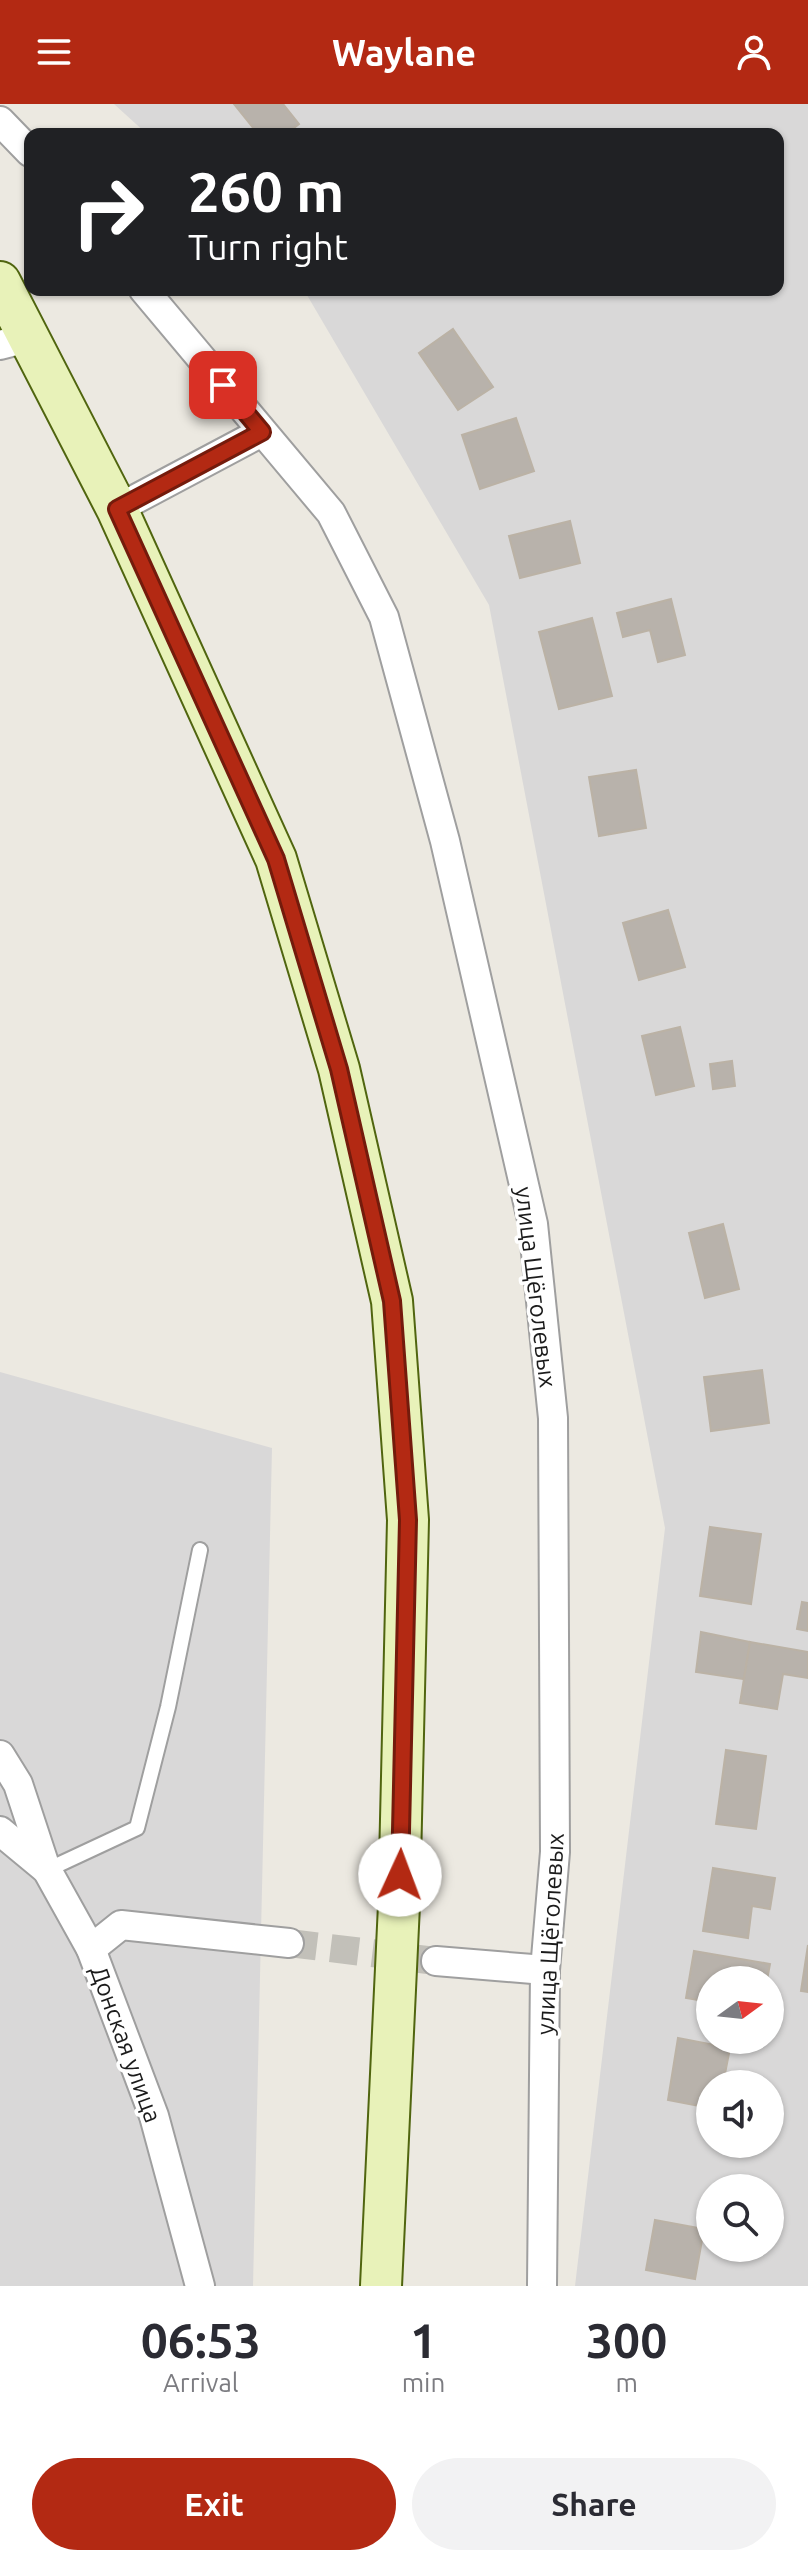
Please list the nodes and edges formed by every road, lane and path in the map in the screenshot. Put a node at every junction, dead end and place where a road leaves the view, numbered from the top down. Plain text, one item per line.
1 (0, 121) edge
2 (24, 146) edge
3 (0, 282) edge
4 (149, 296) edge
5 (16, 341) edge
6 (262, 432) junction
7 (117, 509) junction
8 (200, 1550) dead end
9 (0, 1755) edge
10 (0, 1831) edge
11 (47, 1870) junction
12 (289, 1943) tunnel mouth
13 (91, 1949) junction
14 (436, 1961) tunnel mouth
15 (545, 1970) junction
16 (200, 2286) edge
17 (381, 2286) edge
18 (542, 2286) edge

1 - 2 street
3 - 5 main road
4 - 6 street, улица Щёголевых
5 - 7 main road
6 - 7 street
6 - 15 street, улица Щёголевых
7 - 17 main road
8 - 11 lane
9 - 11 street
10 - 11 street, Донская улица
11 - 13 street, Донская улица
12 - 13 street
13 - 16 street, Донская улица
14 - 15 street
15 - 18 street, улица Щёголевых

